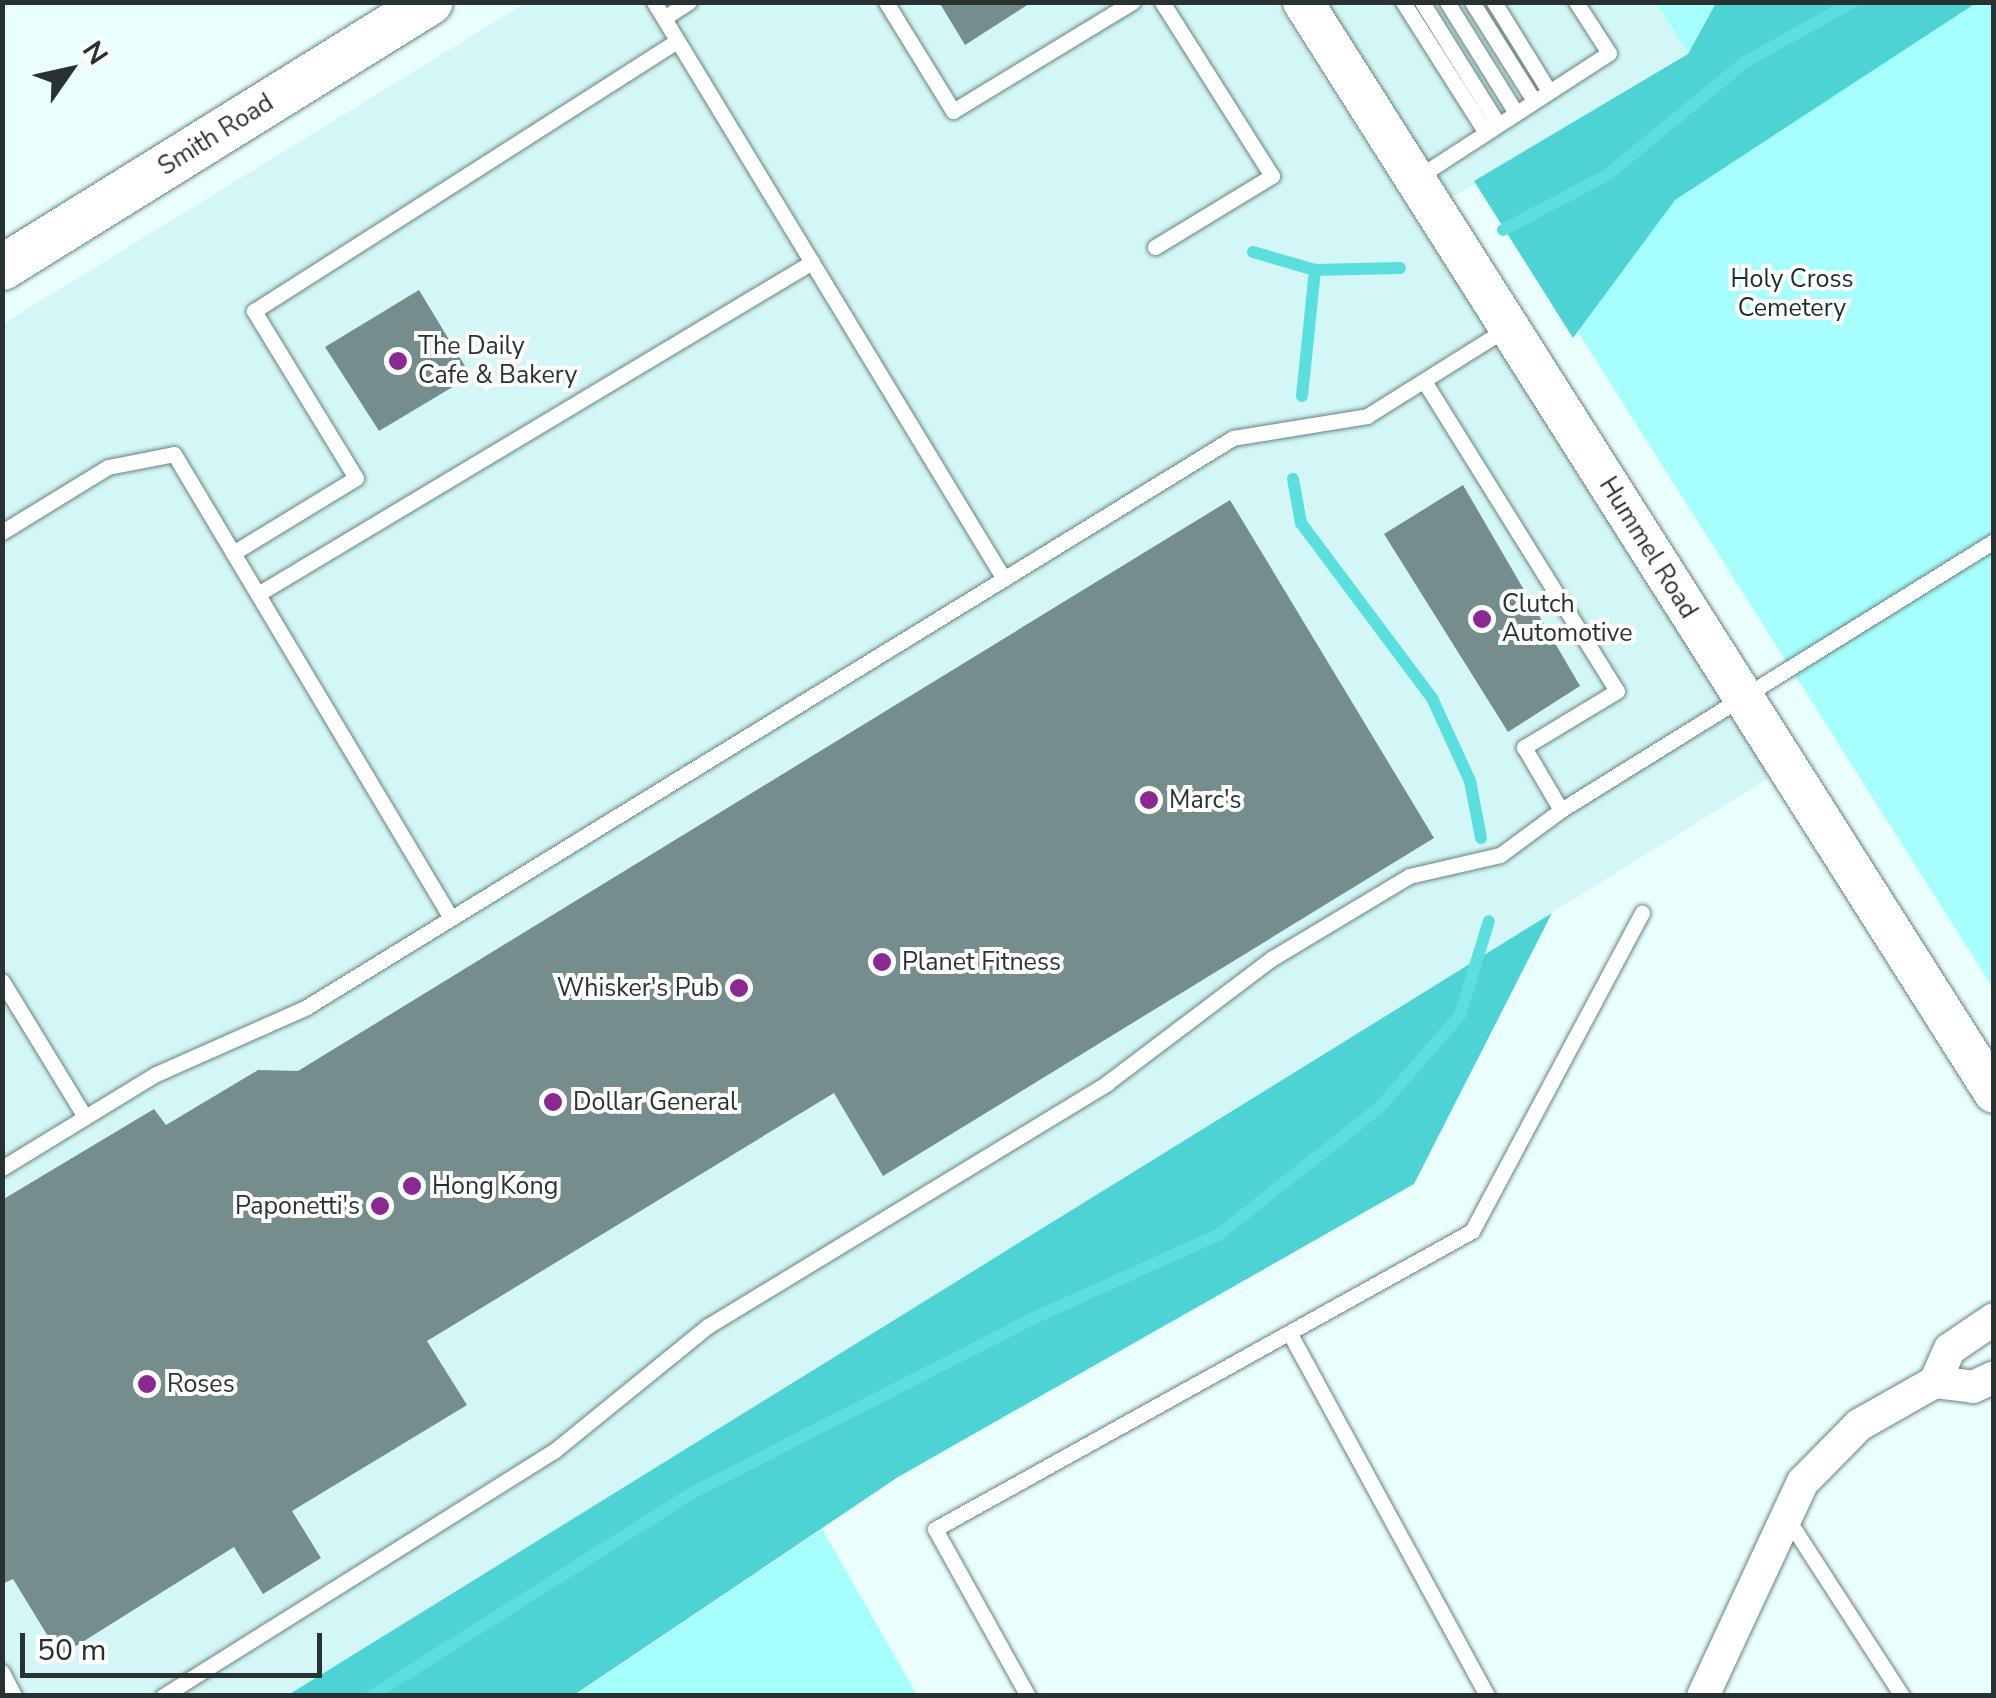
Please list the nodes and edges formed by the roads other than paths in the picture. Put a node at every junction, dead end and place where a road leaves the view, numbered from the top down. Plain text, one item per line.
1 (429, 2) edge
2 (654, 2) edge
3 (690, 2) edge
4 (886, 2) edge
5 (1132, 2) edge
6 (1162, 2) edge
7 (1303, 2) edge
8 (1404, 2) edge
9 (1422, 2) edge
10 (1447, 2) edge
11 (1472, 2) edge
12 (1494, 2) edge
13 (1576, 2) edge
14 (664, 18) junction
15 (678, 42) junction
16 (1549, 91) junction
17 (1534, 101) junction
18 (1516, 114) junction
19 (1492, 128) junction
20 (1415, 179) junction
21 (1155, 247) dead end
22 (812, 262) junction
23 (2, 267) edge
24 (1509, 327) junction
25 (1424, 381) junction
26 (2, 532) edge
27 (1994, 541) edge
28 (233, 553) junction
29 (1004, 579) junction
30 (258, 594) junction
31 (1743, 697) junction
32 (1561, 810) junction
33 (1642, 913) dead end
34 (452, 918) junction
35 (2, 981) edge
36 (1994, 1093) edge
37 (86, 1117) junction
38 (2, 1168) edge
39 (1994, 1319) edge
40 (1290, 1334) junction
41 (1994, 1378) edge
42 (1935, 1382) junction
43 (1782, 1510) junction
44 (2, 1672) edge
45 (14, 1696) edge
46 (164, 1696) edge
47 (1028, 1696) edge
48 (1488, 1696) edge
49 (1703, 1696) edge
50 (1902, 1696) edge

1 - 23 main road, Smith Road
2 - 14 lane
3 - 14 lane
4 - 5 lane
6 - 21 lane
7 - 20 street, Hummel Road
8 - 19 lane
9 - 19 lane
10 - 18 lane
11 - 17 lane
12 - 16 lane
13 - 16 lane
14 - 15 lane
15 - 22 lane
15 - 28 lane
16 - 17 lane
17 - 18 lane
18 - 19 lane
19 - 20 lane
20 - 24 street, Hummel Road
22 - 29 lane
22 - 30 lane
24 - 25 lane
24 - 31 street, Hummel Road
25 - 29 lane
25 - 32 lane
26 - 28 lane
27 - 31 lane
28 - 30 lane
29 - 34 lane
30 - 34 lane
31 - 32 lane
31 - 36 street, Hummel Road
32 - 46 lane
33 - 40 lane
34 - 37 lane
35 - 37 lane
37 - 38 lane
39 - 42 street
40 - 47 lane
40 - 48 lane
41 - 42 street
42 - 43 street
43 - 49 street
43 - 50 lane
44 - 45 lane

